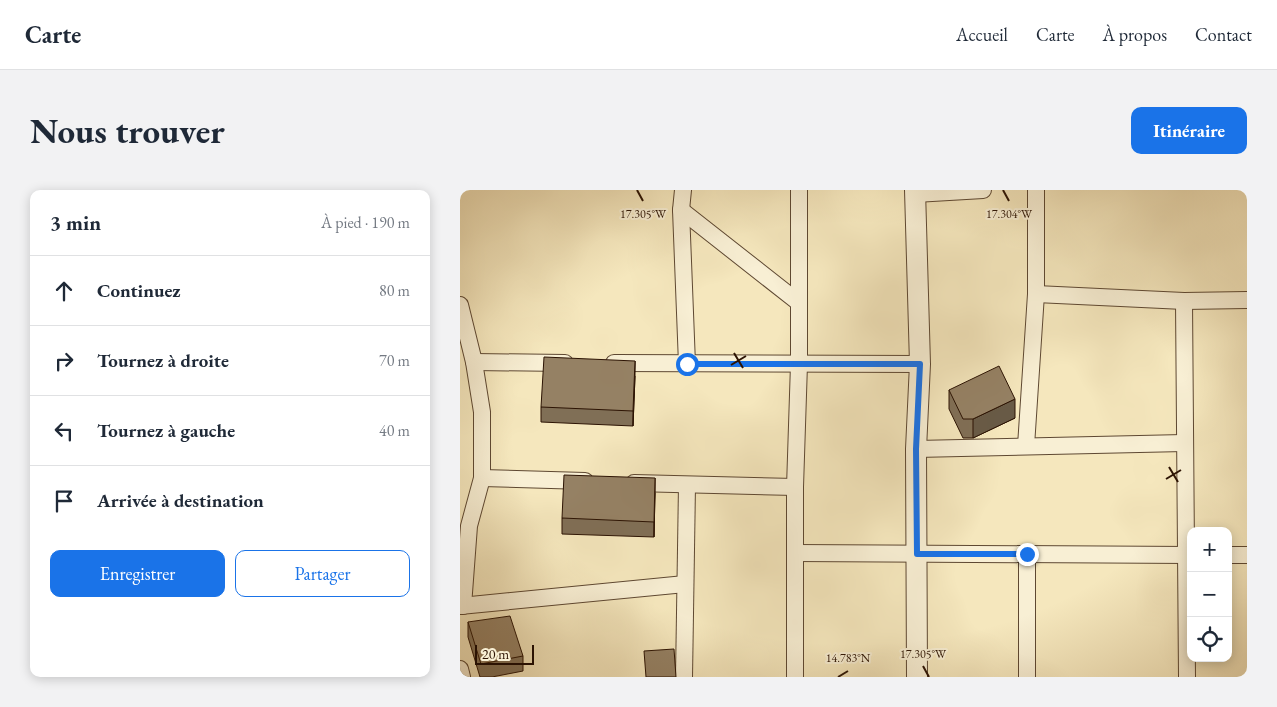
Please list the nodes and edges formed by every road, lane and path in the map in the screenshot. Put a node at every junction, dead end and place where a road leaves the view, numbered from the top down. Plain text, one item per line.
1 (683, 190) edge
2 (799, 190) edge
3 (983, 190) edge
4 (1036, 190) edge
5 (915, 192) edge
6 (681, 210) junction
7 (1036, 294) junction
8 (1247, 300) edge
9 (1184, 301) junction
10 (798, 302) junction
11 (460, 305) edge
12 (474, 362) junction
13 (581, 363) edge
14 (600, 363) edge
15 (687, 364) junction
16 (799, 364) junction
17 (920, 364) junction
18 (1184, 443) junction
19 (1026, 446) junction
20 (916, 449) junction
21 (482, 478) junction
22 (599, 482) edge
23 (618, 482) edge
24 (687, 485) junction
25 (795, 487) junction
26 (464, 525) edge
27 (1187, 527) edge
28 (795, 553) junction
29 (917, 554) junction
30 (1027, 554) junction
31 (1187, 555) edge
32 (1232, 555) edge
33 (1247, 555) edge
34 (1188, 572) edge
35 (685, 584) junction
36 (461, 606) edge
37 (460, 669) edge
38 (462, 677) edge
39 (684, 677) edge
40 (795, 677) edge
41 (917, 677) edge
42 (1027, 677) edge
43 (1187, 677) edge

1 - 6 street
2 - 10 street
3 - 5 street
4 - 7 street
5 - 17 street
6 - 10 street
6 - 15 street
7 - 9 street
7 - 19 street
8 - 9 street
9 - 18 street
10 - 16 street
11 - 12 street
12 - 13 street
12 - 21 street
14 - 15 street
15 - 16 street
16 - 17 street
16 - 25 street
17 - 20 street
18 - 19 street
18 - 27 street
19 - 20 street
20 - 29 street
21 - 22 street
21 - 26 street
23 - 24 street
24 - 25 street
24 - 35 street
25 - 28 street
26 - 36 street
28 - 29 street
28 - 40 street
29 - 30 street
29 - 41 street
30 - 31 street
30 - 42 street
32 - 33 street
34 - 43 street
35 - 36 street
35 - 39 street
37 - 38 street

